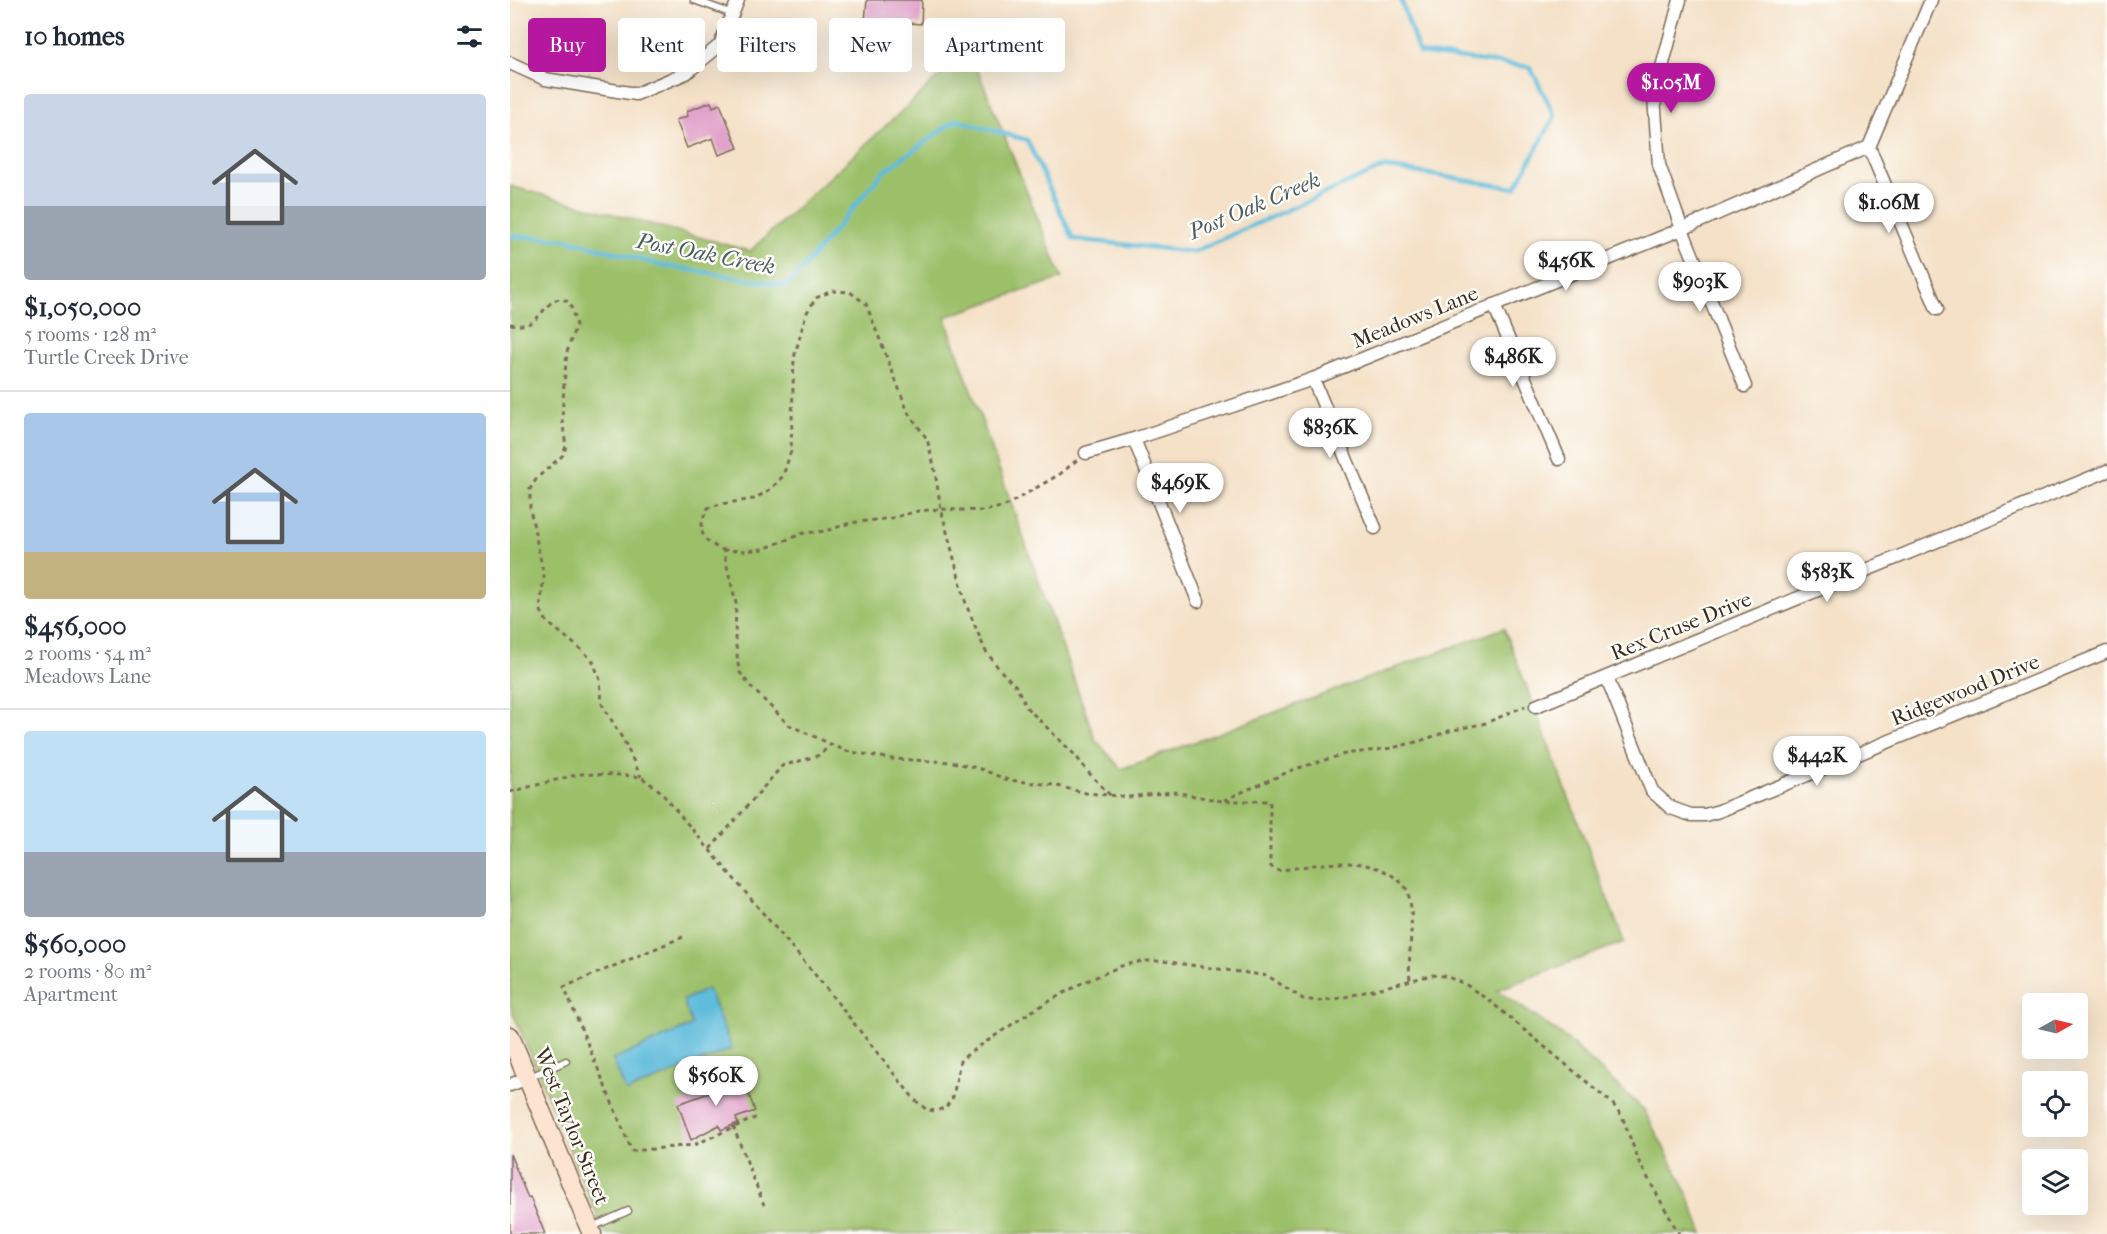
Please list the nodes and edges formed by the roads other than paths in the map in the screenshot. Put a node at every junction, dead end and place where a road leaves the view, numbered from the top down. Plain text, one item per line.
1 (694, 0) edge
2 (738, 0) edge
3 (1680, 0) edge
4 (1931, 0) edge
5 (733, 14) junction
6 (510, 63) edge
7 (1869, 147) junction
8 (1682, 228) junction
9 (1494, 305) junction
10 (1937, 309) dead end
11 (1313, 379) junction
12 (1745, 386) dead end
13 (1134, 439) junction
14 (1086, 453) road end
15 (1559, 459) dead end
16 (2107, 471) edge
17 (1375, 528) dead end
18 (1198, 601) dead end
19 (2107, 652) edge
20 (1607, 678) junction
21 (1536, 706) road end
22 (510, 1036) edge
23 (566, 1061) dead end
24 (528, 1078) junction
25 (510, 1085) edge
26 (628, 1211) dead end
27 (590, 1231) edge

1 - 5 lane
2 - 5 street
3 - 8 street
4 - 7 street
5 - 6 street
7 - 8 street, Meadows Lane
7 - 10 street
8 - 9 street, Meadows Lane
8 - 12 street
9 - 11 street, Meadows Lane
9 - 15 street
11 - 13 street, Meadows Lane
11 - 17 street
13 - 14 street, Meadows Lane
13 - 18 street
16 - 20 street, Rex Cruse Drive
19 - 20 street, Ridgewood Drive
20 - 21 street, Rex Cruse Drive
22 - 24 main road, West Taylor Street
23 - 24 lane
24 - 25 street
24 - 27 main road, West Taylor Street
26 - 27 lane

